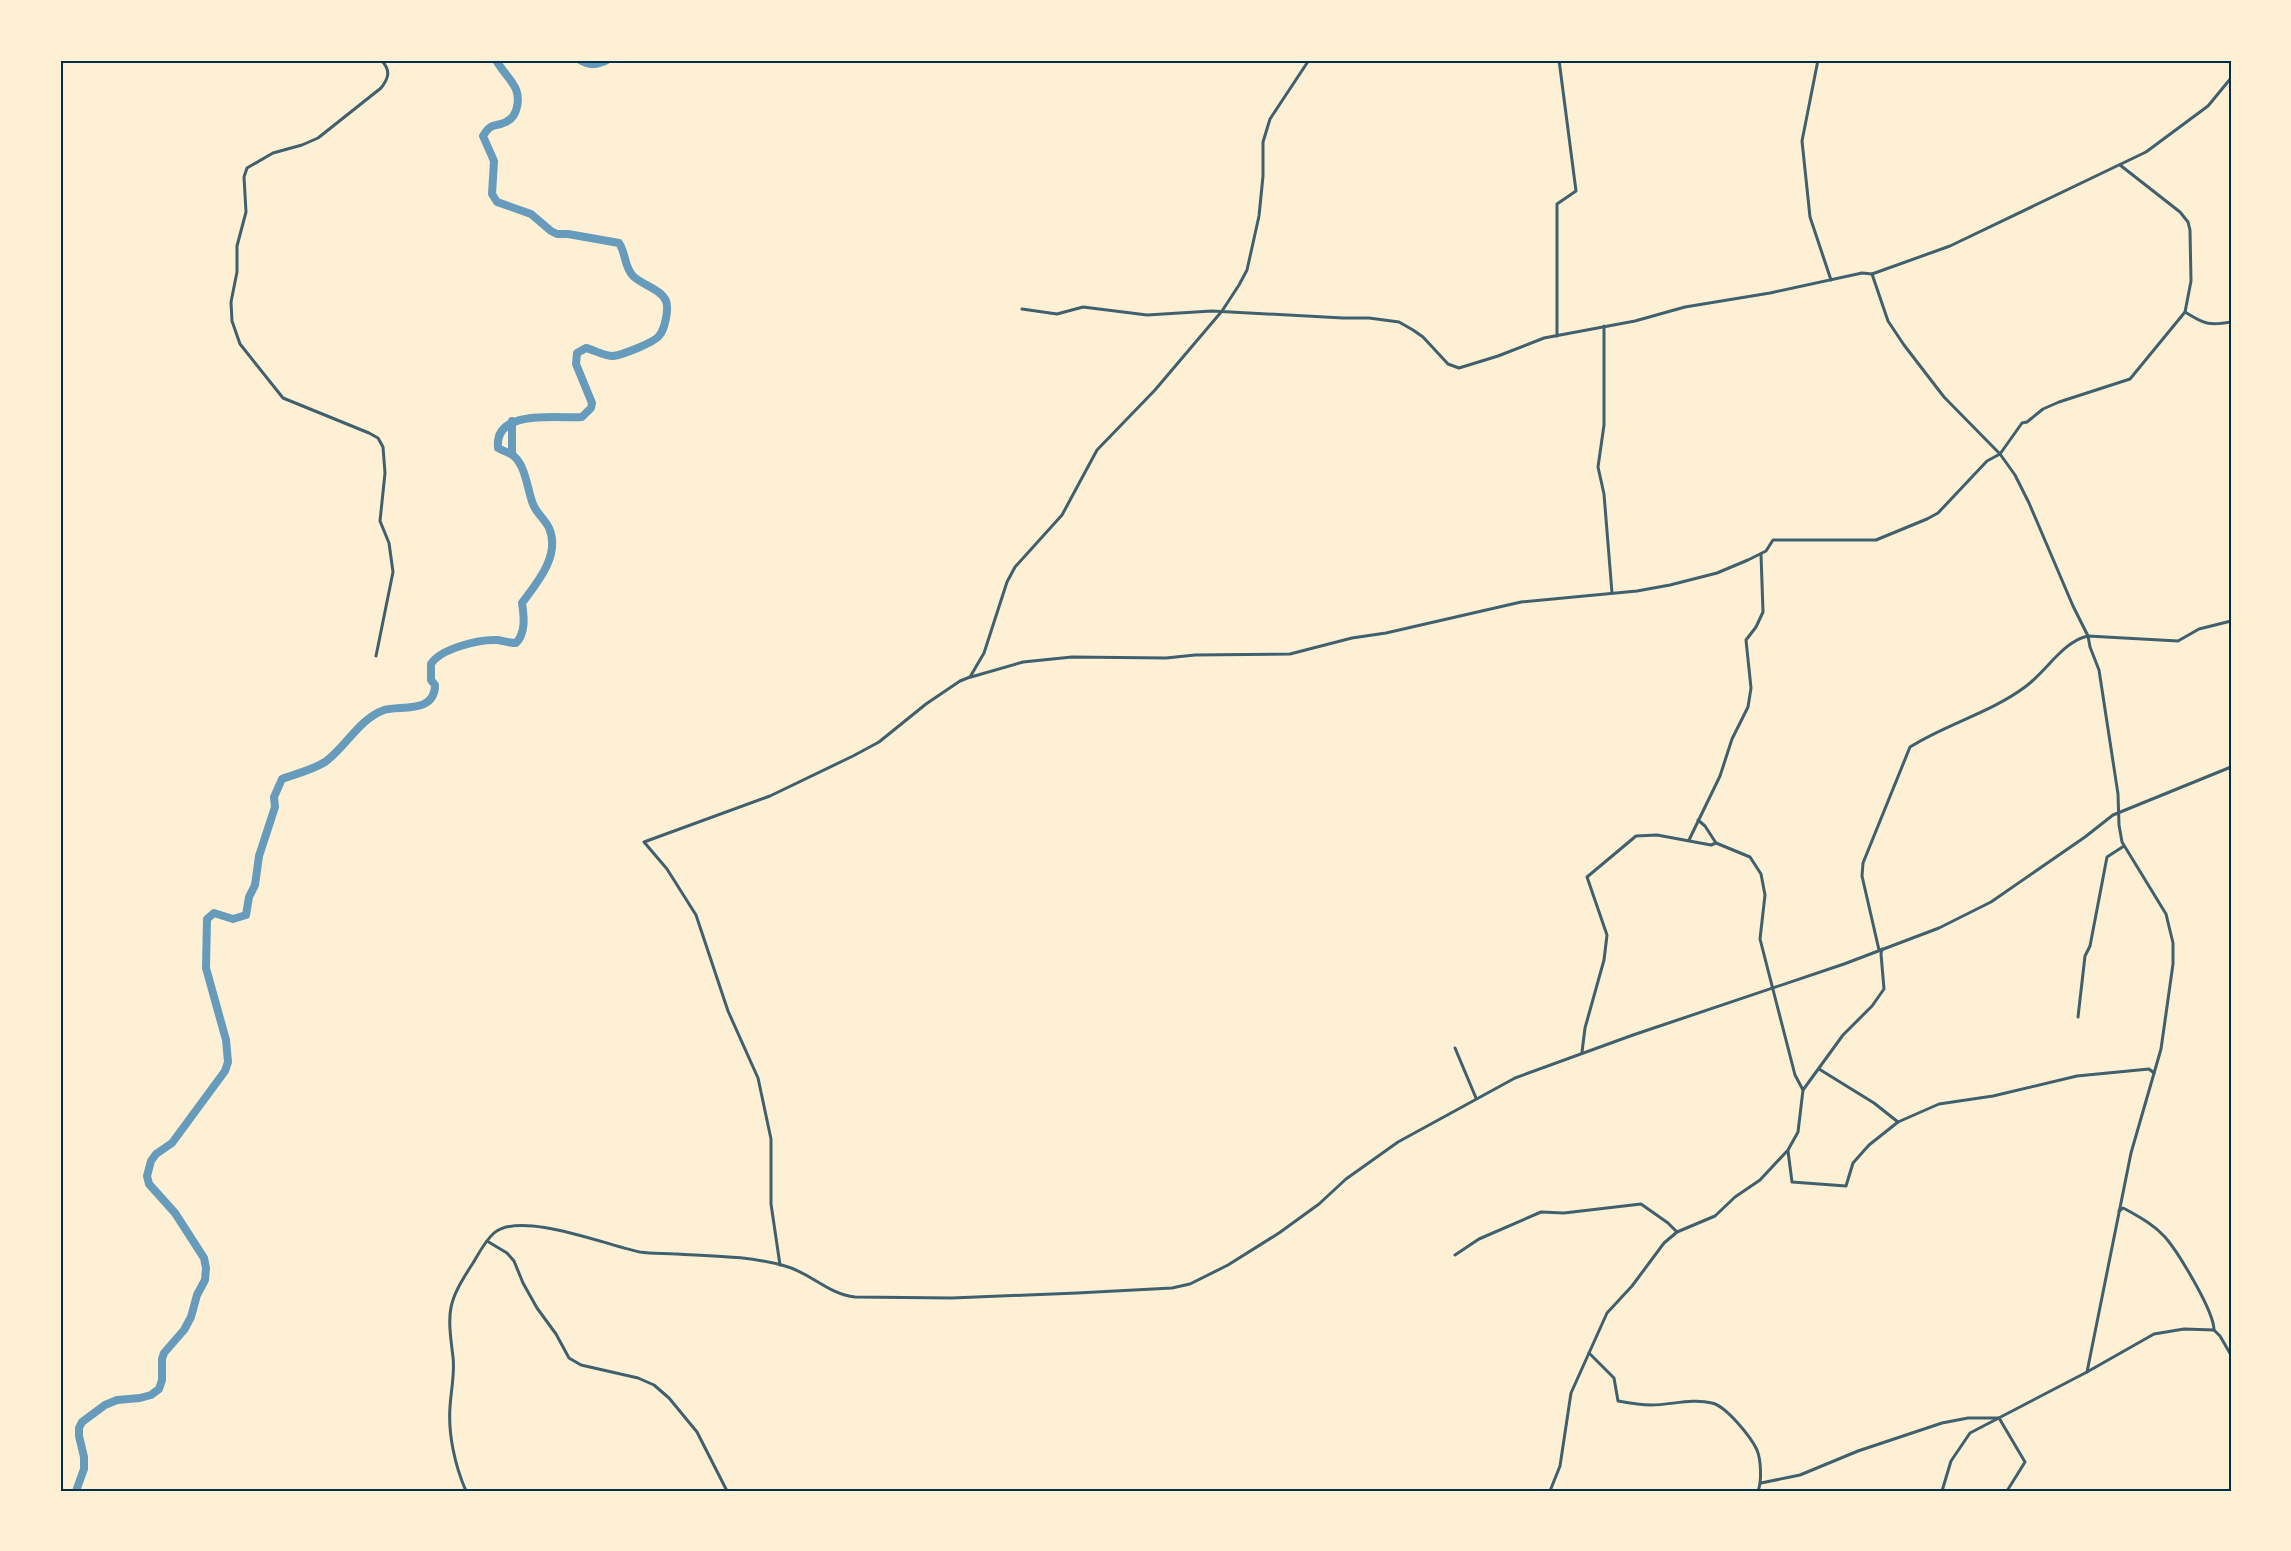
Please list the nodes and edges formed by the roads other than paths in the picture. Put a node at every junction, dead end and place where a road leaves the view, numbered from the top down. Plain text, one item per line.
1 (381, 60) edge
2 (1310, 60) edge
3 (1560, 60) edge
4 (1818, 60) edge
5 (2231, 78) edge
6 (2119, 165) junction
7 (1872, 274) junction
8 (1831, 280) junction
9 (1022, 309) dead end
10 (1222, 311) junction
11 (2185, 312) junction
12 (2231, 322) edge
13 (1604, 326) junction
14 (1557, 336) junction
15 (2000, 454) junction
16 (1761, 554) junction
17 (1612, 593) junction
18 (2231, 621) edge
19 (2088, 636) junction
20 (376, 656) dead end
21 (970, 677) junction
22 (2231, 767) edge
23 (2119, 813) junction
24 (1698, 820) junction
25 (1689, 840) junction
26 (1716, 843) junction
27 (2124, 846) junction
28 (1880, 950) junction
29 (1772, 989) junction
30 (2078, 1017) dead end
31 (1455, 1048) dead end
32 (1582, 1052) junction
33 (1819, 1069) junction
34 (2154, 1073) junction
35 (1803, 1090) junction
36 (1476, 1098) junction
37 (1898, 1122) junction
38 (1788, 1150) junction
39 (2118, 1211) junction
40 (1677, 1232) junction
41 (487, 1241) junction
42 (1455, 1255) dead end
43 (780, 1265) junction
44 (2214, 1330) junction
45 (1589, 1353) junction
46 (2231, 1355) edge
47 (2087, 1372) junction
48 (1999, 1418) junction
49 (1761, 1483) junction
50 (466, 1491) edge
51 (727, 1491) edge
52 (1550, 1491) edge
53 (1758, 1491) edge
54 (1942, 1491) edge
55 (2007, 1491) edge

1 - 20 street
2 - 10 street
3 - 14 street
4 - 8 street
5 - 6 street
6 - 7 street
6 - 11 street
7 - 8 street
7 - 15 street
8 - 13 street
9 - 10 street
10 - 14 street
10 - 21 street
11 - 12 street
11 - 15 street
13 - 14 street
13 - 17 street
15 - 16 street
15 - 19 street
16 - 17 street
16 - 24 street
17 - 21 street
18 - 19 street
19 - 23 street
19 - 28 street
21 - 43 street
22 - 23 street
23 - 27 street
23 - 28 street
24 - 25 street
24 - 26 street
25 - 26 street
25 - 32 street
26 - 29 street
27 - 30 street
27 - 34 street
28 - 29 street
28 - 33 street
29 - 32 street
29 - 35 street
31 - 36 street
32 - 36 street
33 - 35 street
33 - 37 street
34 - 37 street
34 - 39 street
35 - 38 street
36 - 43 street
37 - 38 street
38 - 40 street
39 - 44 street
39 - 47 street
40 - 42 street
40 - 45 street
41 - 43 street
41 - 50 street
41 - 51 street
44 - 46 street
44 - 47 street
45 - 49 street
45 - 52 street
47 - 48 street
48 - 49 street
48 - 54 street
48 - 55 street
49 - 53 street

